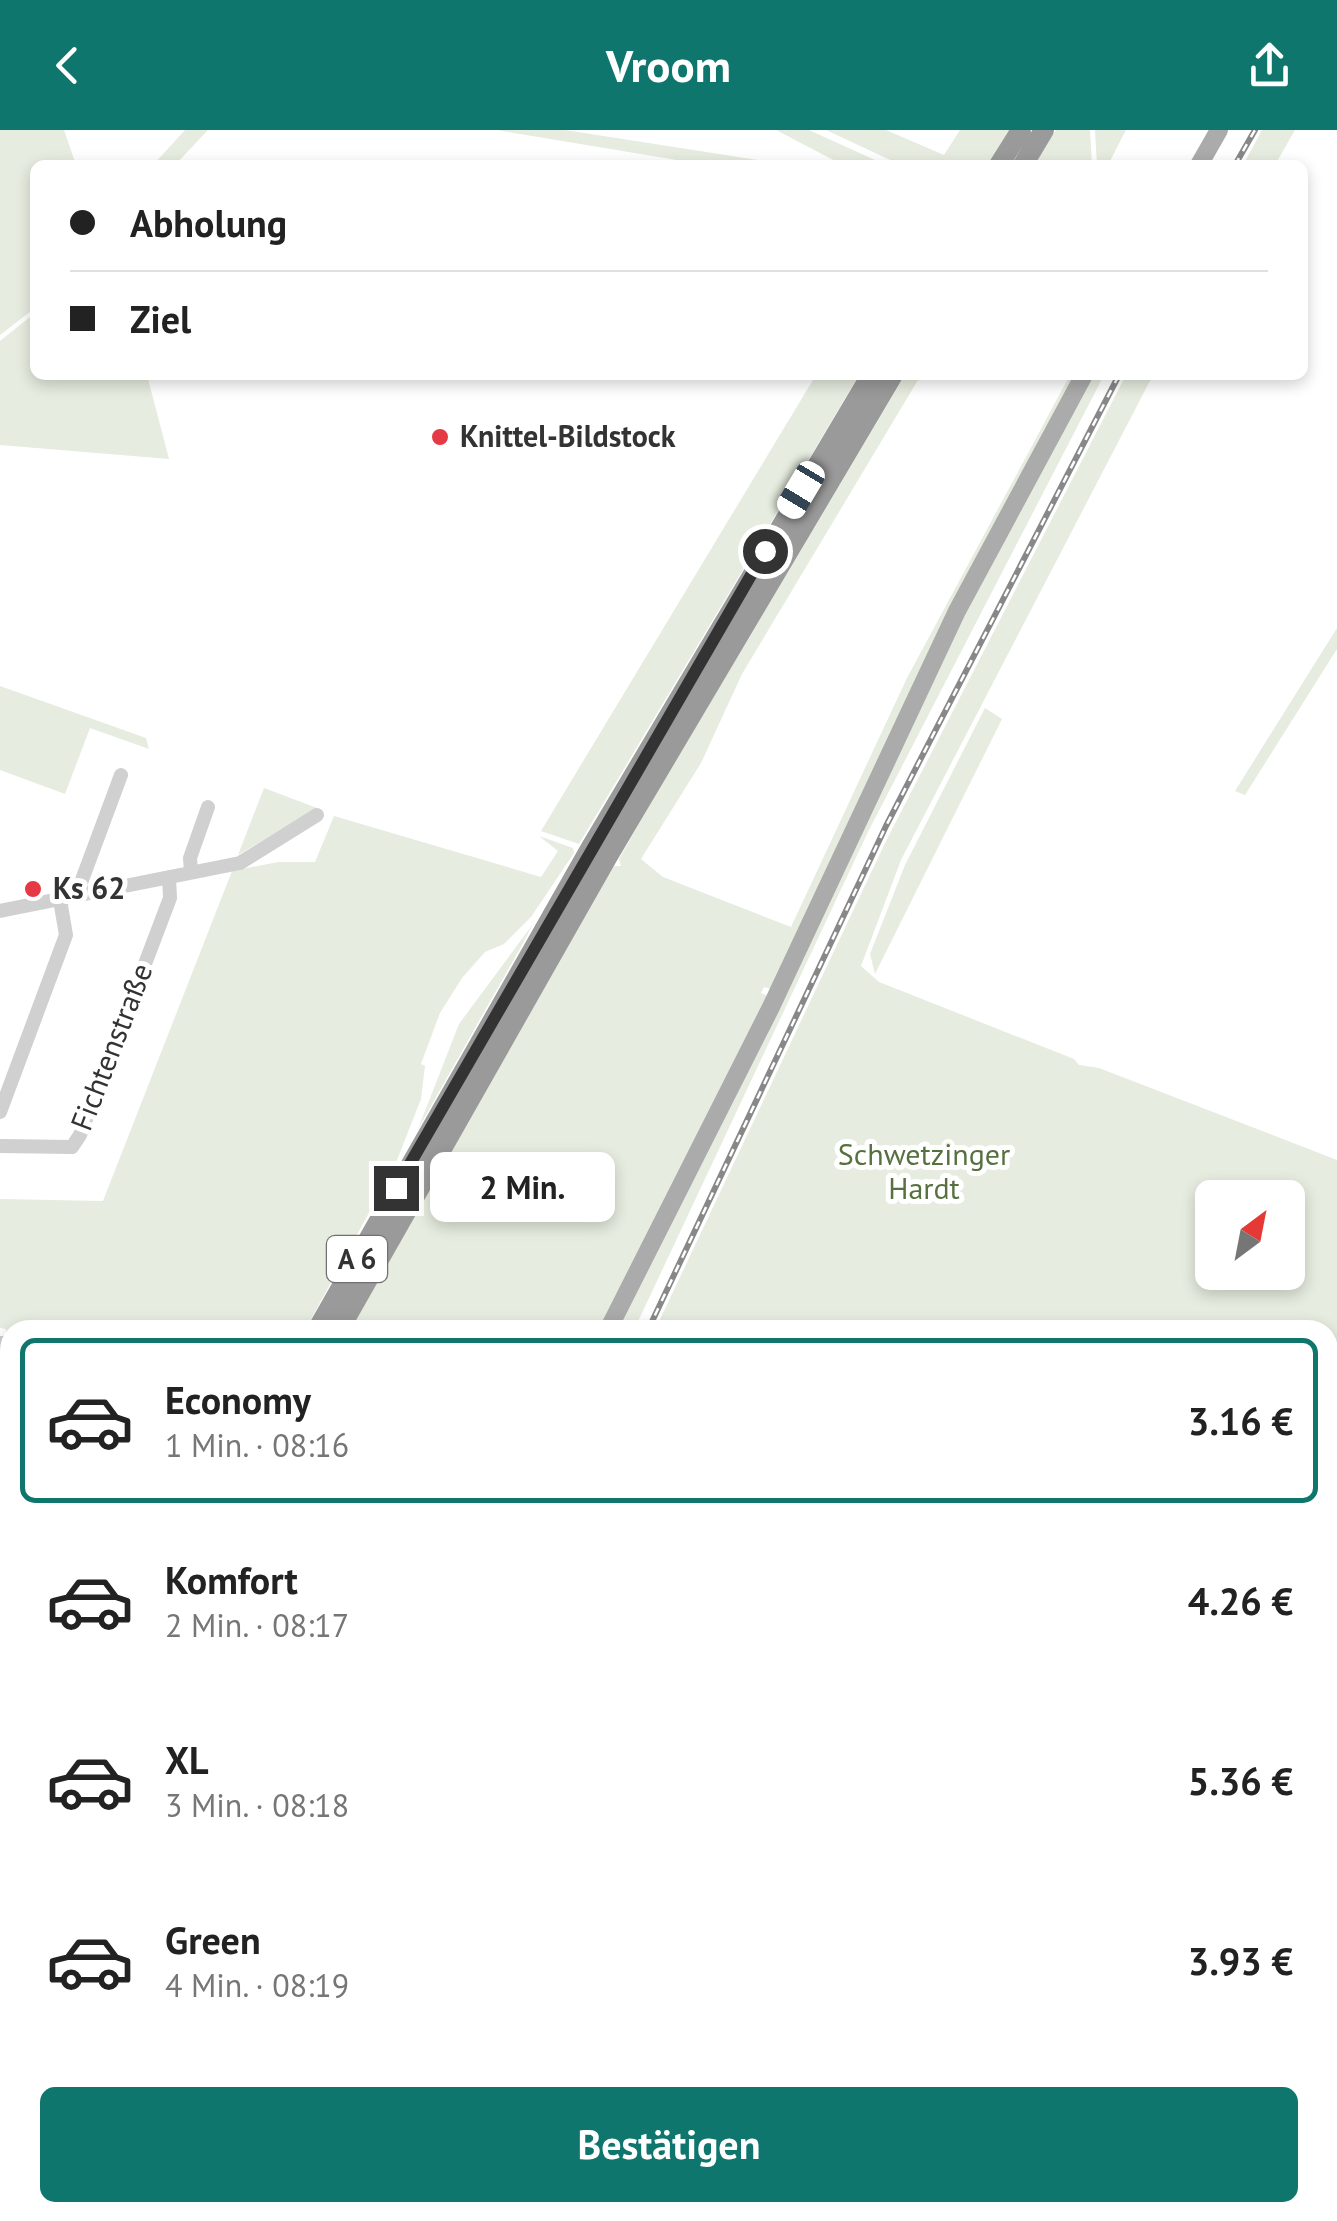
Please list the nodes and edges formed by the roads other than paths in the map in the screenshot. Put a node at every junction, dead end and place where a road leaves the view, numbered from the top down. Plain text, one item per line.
1 (1021, 130) edge
2 (1044, 130) edge
3 (1219, 130) edge
4 (1002, 160) edge
5 (1025, 160) edge
6 (1202, 160) edge
7 (868, 380) edge
8 (890, 380) edge
9 (1081, 380) edge
10 (121, 775) dead end
11 (208, 807) dead end
12 (317, 814) dead end
13 (597, 856) junction
14 (191, 872) junction
15 (169, 877) junction
16 (68, 898) junction
17 (0, 911) edge
18 (0, 1112) edge
19 (0, 1146) edge
20 (324, 1320) edge
21 (344, 1320) edge
22 (613, 1320) edge

1 - 4 highway
2 - 5 highway
3 - 6 main road
7 - 13 highway, A 6
8 - 13 highway, A 6
9 - 22 main road
10 - 16 street
11 - 14 street
12 - 14 street
13 - 20 highway, A 6
13 - 21 highway, A 6
14 - 15 street
15 - 16 street
15 - 19 street, Fichtenstraße
16 - 17 street
16 - 18 street

